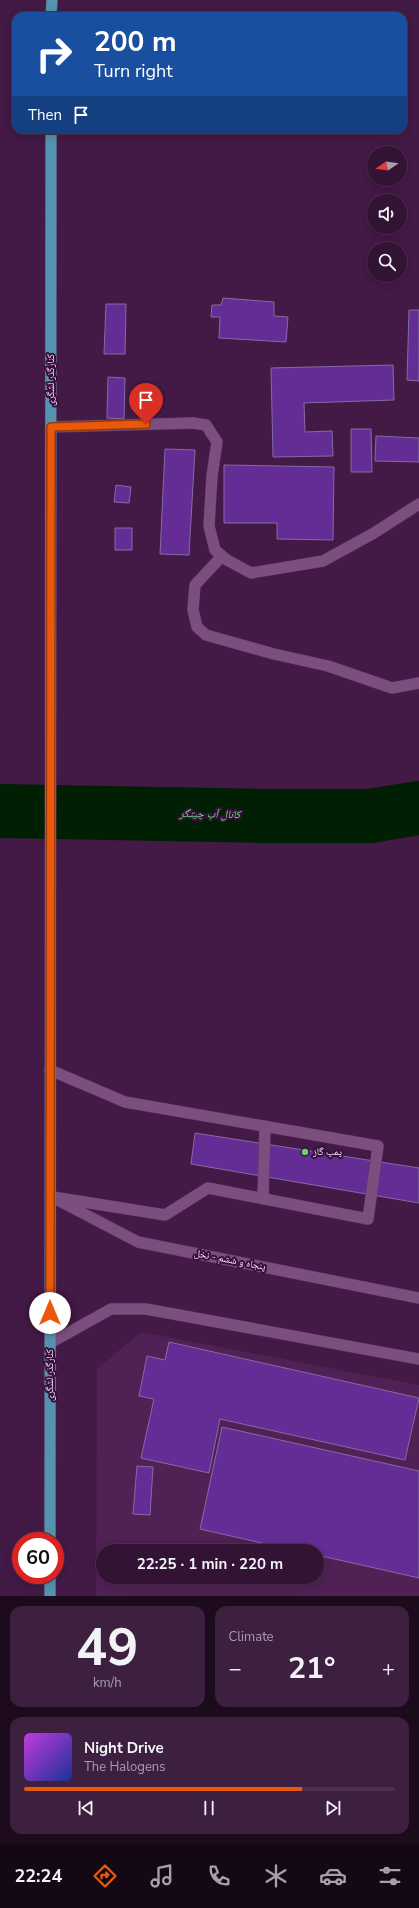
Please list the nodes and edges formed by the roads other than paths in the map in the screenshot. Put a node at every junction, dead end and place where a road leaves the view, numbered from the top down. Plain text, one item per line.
1 (52, 0) edge
2 (52, 12) edge
3 (51, 134) edge
4 (51, 427) junction
5 (419, 504) edge
6 (222, 556) junction
7 (419, 683) edge
8 (50, 1070) junction
9 (265, 1126) junction
10 (50, 1196) junction
11 (263, 1199) junction
12 (419, 1298) edge
13 (50, 1343) junction
14 (419, 1359) edge
15 (50, 1532) edge
16 (50, 1584) edge
17 (50, 1596) edge

1 - 2 main road
3 - 4 main road, کنارگذر لشگری
4 - 6 street
4 - 8 main road, کنارگذر لشگری
5 - 6 street
6 - 7 street
8 - 9 street
8 - 10 main road, کنارگذر لشگری
9 - 11 street
9 - 11 street
10 - 11 street
10 - 12 street, پنجاه و ششم - نخل
10 - 13 main road, کنارگذر لشگری
13 - 14 street
13 - 15 main road, کنارگذر لشگری
16 - 17 main road

